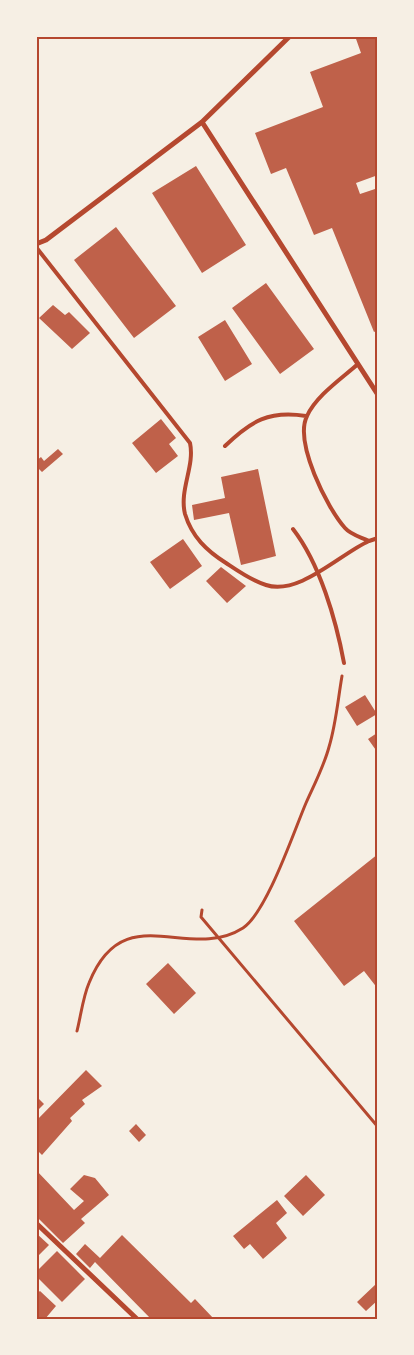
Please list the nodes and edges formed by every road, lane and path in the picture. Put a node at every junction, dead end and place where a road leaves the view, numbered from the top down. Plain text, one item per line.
1 (290, 36) edge
2 (202, 122) junction
3 (36, 245) edge
4 (358, 364) junction
5 (378, 395) edge
6 (306, 416) junction
7 (225, 446) dead end
8 (294, 529) dead end
9 (378, 538) edge
10 (369, 541) junction
11 (317, 573) junction
12 (344, 663) joint
13 (202, 910) dead end
14 (218, 936) junction
15 (77, 1031) dead end
16 (378, 1127) edge
17 (36, 1223) edge
18 (137, 1319) edge

1 - 2 street
2 - 3 street
2 - 4 street
3 - 11 lane
4 - 5 street
4 - 6 lane
6 - 7 lane
6 - 10 lane
8 - 11 lane
9 - 10 lane
10 - 11 lane
11 - 12 lane
12 - 14 path
13 - 14 path
14 - 15 path
14 - 16 path
17 - 18 street

